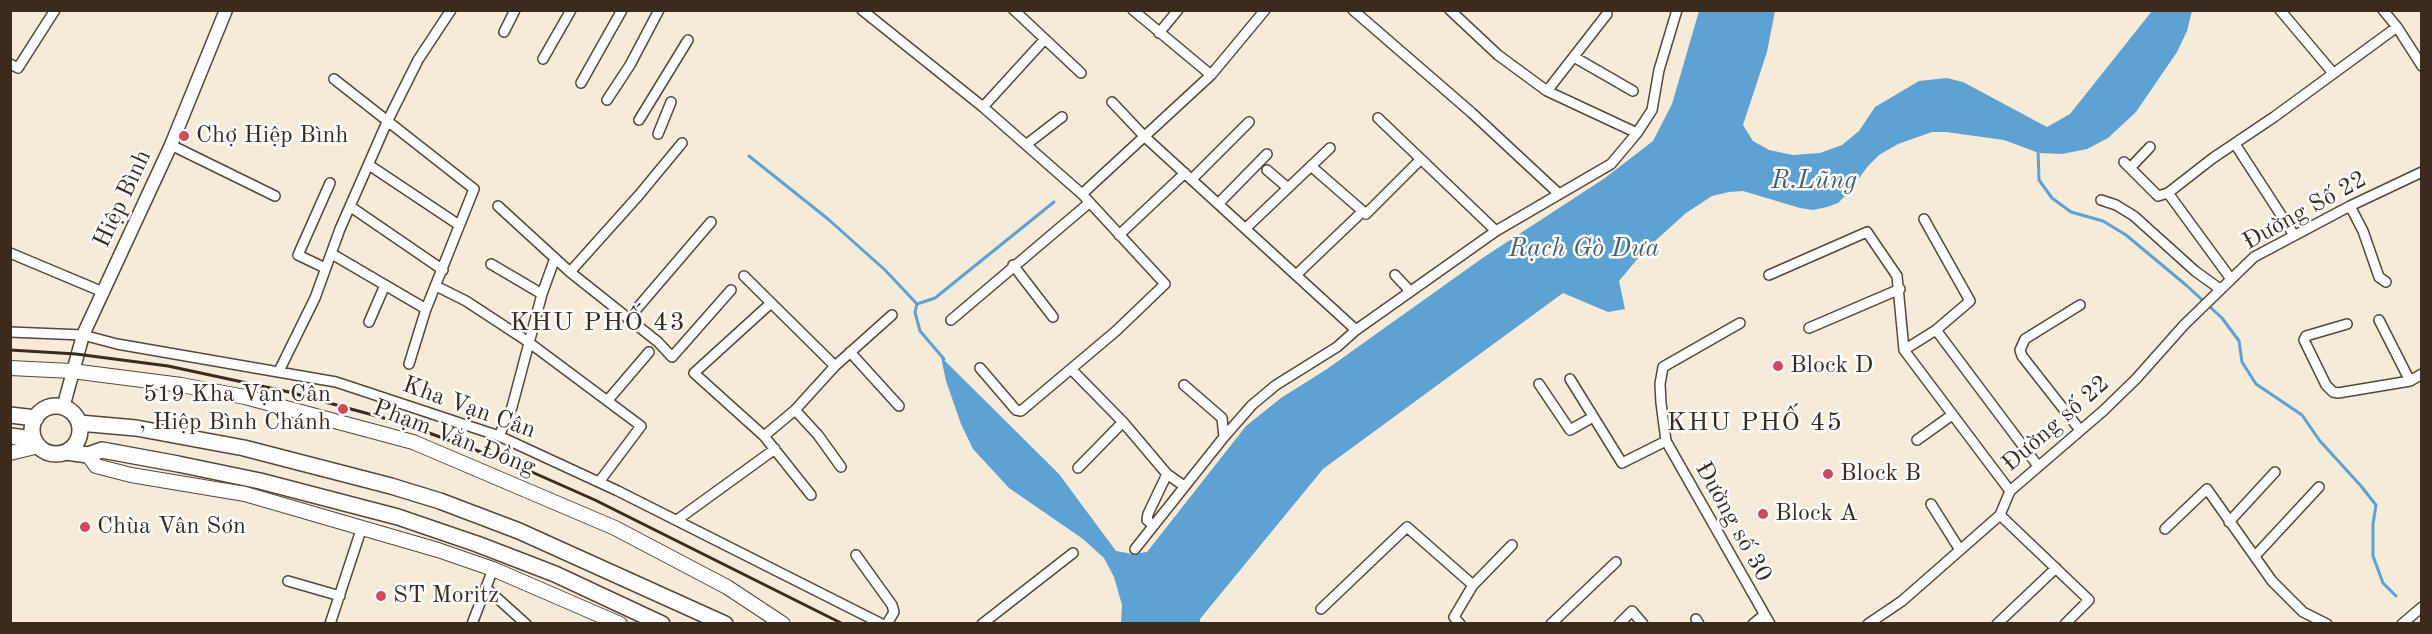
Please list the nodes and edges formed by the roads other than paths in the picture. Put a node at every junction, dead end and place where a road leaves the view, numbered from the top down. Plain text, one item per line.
1 (55, 10) edge
2 (226, 10) edge
3 (451, 10) edge
4 (515, 10) edge
5 (571, 10) edge
6 (622, 10) edge
7 (659, 10) edge
8 (862, 10) edge
9 (1014, 10) edge
10 (1133, 10) edge
11 (1178, 10) edge
12 (1265, 10) edge
13 (1353, 10) edge
14 (1450, 10) edge
15 (1677, 10) edge
16 (2280, 10) edge
17 (2383, 10) edge
18 (1607, 14) dead end
19 (2397, 27) junction
20 (504, 32) dead end
21 (1159, 33) junction
22 (1045, 39) junction
23 (688, 40) dead end
24 (1574, 57) junction
25 (543, 59) dead end
26 (14, 66) edge
27 (2421, 66) edge
28 (1081, 73) dead end
29 (2333, 73) junction
30 (1211, 75) junction
31 (334, 79) dead end
32 (580, 83) dead end
33 (1547, 91) junction
34 (1633, 91) dead end
35 (607, 100) dead end
36 (671, 102) dead end
37 (1112, 102) dead end
38 (983, 107) junction
39 (1062, 117) dead end
40 (1378, 117) dead end
41 (639, 120) dead end
42 (387, 122) junction
43 (1249, 122) dead end
44 (658, 134) dead end
45 (1637, 134) junction
46 (1145, 136) junction
47 (682, 143) dead end
48 (1027, 144) junction
49 (2235, 144) junction
50 (171, 145) junction
51 (2150, 147) dead end
52 (1330, 148) dead end
53 (1267, 154) dead end
54 (1417, 163) dead end
55 (369, 165) junction
56 (1312, 167) junction
57 (1267, 170) dead end
58 (2421, 172) edge
59 (1189, 176) junction
60 (330, 183) dead end
61 (1288, 188) junction
62 (1558, 193) junction
63 (2168, 193) junction
64 (1082, 194) junction
65 (275, 196) dead end
66 (2101, 200) dead end
67 (1219, 202) junction
68 (1089, 203) junction
69 (498, 206) dead end
70 (2350, 206) junction
71 (351, 207) junction
72 (1362, 212) junction
73 (1924, 219) dead end
74 (711, 222) dead end
75 (459, 225) junction
76 (1246, 228) junction
77 (1496, 231) junction
78 (1119, 235) junction
79 (2294, 235) junction
80 (10, 253) edge
81 (332, 254) junction
82 (555, 258) junction
83 (491, 264) dead end
84 (1013, 265) junction
85 (325, 268) junction
86 (443, 270) junction
87 (570, 272) junction
88 (1296, 275) junction
89 (1395, 275) dead end
90 (1769, 275) dead end
91 (744, 276) dead end
92 (2231, 279) junction
93 (2386, 282) dead end
94 (385, 285) junction
95 (436, 286) junction
96 (1900, 289) junction
97 (731, 290) dead end
98 (1410, 291) junction
99 (103, 292) junction
100 (2217, 292) junction
101 (542, 294) junction
102 (771, 303) junction
103 (2080, 306) dead end
104 (426, 309) junction
105 (892, 315) dead end
106 (1053, 316) dead end
107 (628, 319) junction
108 (951, 320) dead end
109 (2379, 320) dead end
110 (369, 322) dead end
111 (1740, 324) dead end
112 (2347, 324) dead end
113 (1809, 328) dead end
114 (1356, 330) junction
115 (1936, 330) junction
116 (10, 332) edge
117 (83, 335) junction
118 (529, 342) junction
119 (1904, 350) junction
120 (649, 352) dead end
121 (850, 352) junction
122 (409, 363) dead end
123 (835, 366) junction
124 (10, 368) edge
125 (980, 368) dead end
126 (1071, 369) junction
127 (72, 371) junction
128 (279, 371) junction
129 (2421, 374) edge
130 (1570, 379) dead end
131 (2410, 381) junction
132 (1539, 384) dead end
133 (1184, 385) dead end
134 (608, 400) junction
135 (898, 406) dead end
136 (63, 408) junction
137 (795, 410) junction
138 (10, 415) edge
139 (1952, 415) junction
140 (1593, 417) junction
141 (36, 418) junction
142 (1124, 422) junction
143 (79, 423) junction
144 (2080, 430) junction
145 (10, 436) edge
146 (499, 436) junction
147 (764, 436) junction
148 (1224, 436) junction
149 (1917, 440) dead end
150 (1666, 441) junction
151 (36, 443) junction
152 (775, 449) junction
153 (66, 452) junction
154 (10, 453) edge
155 (88, 456) junction
156 (2038, 466) junction
157 (841, 467) dead end
158 (1078, 468) dead end
159 (2275, 472) dead end
160 (1167, 474) junction
161 (599, 482) junction
162 (1184, 486) junction
163 (2319, 487) dead end
164 (2010, 491) junction
165 (811, 495) dead end
166 (1931, 504) dead end
167 (2000, 515) junction
168 (677, 520) junction
169 (2229, 522) junction
170 (1153, 525) junction
171 (362, 527) junction
172 (2165, 529) dead end
173 (1512, 545) dead end
174 (1135, 549) dead end
175 (1960, 550) junction
176 (1074, 553) dead end
177 (856, 555) dead end
178 (2255, 556) junction
179 (1616, 562) dead end
180 (493, 568) junction
181 (2056, 568) junction
182 (288, 581) dead end
183 (1473, 585) junction
184 (486, 588) junction
185 (340, 596) junction
186 (2421, 607) edge
187 (1321, 609) dead end
188 (1767, 619) edge
189 (2323, 622) edge
190 (330, 624) edge
191 (472, 624) edge
192 (526, 624) edge
193 (620, 624) edge
194 (662, 624) edge
195 (725, 624) edge
196 (783, 624) edge
197 (882, 624) edge
198 (888, 624) edge
199 (982, 624) edge
200 (1460, 624) edge
201 (1551, 624) edge
202 (1619, 624) edge
203 (1643, 624) edge
204 (1753, 624) edge
205 (1868, 624) edge
206 (1997, 624) edge
207 (2065, 624) edge
208 (2402, 624) edge

1 - 26 street
2 - 50 main road, Hiệp Bình
3 - 42 street
4 - 20 street
5 - 25 street
6 - 32 street
7 - 35 street
8 - 38 street
9 - 22 street
10 - 21 street
11 - 21 street
12 - 30 street
13 - 62 street
14 - 33 street
15 - 45 street
16 - 29 street
17 - 19 street
18 - 24 street
19 - 27 street
19 - 29 street
21 - 30 street
22 - 28 street
22 - 38 street
23 - 41 street
24 - 33 street
24 - 34 street
29 - 49 street
30 - 46 street
31 - 42 street
33 - 45 street
36 - 44 street
37 - 46 street
38 - 48 street
39 - 48 street
40 - 77 street
42 - 55 street
42 - 75 street
43 - 59 street
45 - 62 street
46 - 59 street
46 - 64 street
47 - 87 street
48 - 64 street
49 - 63 street
49 - 79 street
50 - 65 street
50 - 99 main road, Hiệp Bình
51 - 63 street
52 - 56 street
53 - 67 street
54 - 72 street
55 - 71 street
55 - 75 street
56 - 61 street
56 - 72 street
57 - 61 street
58 - 70 street, Đường Số 22
59 - 67 street
59 - 78 street
60 - 85 street
61 - 76 street
62 - 77 street
63 - 92 street
64 - 68 street
66 - 100 street
67 - 76 street
68 - 78 street
68 - 84 street
69 - 82 street
70 - 79 street, Đường Số 22
70 - 93 street
71 - 81 street
71 - 86 street
72 - 88 street
73 - 115 street
74 - 107 street
75 - 86 street
76 - 88 street
77 - 98 street
78 - 126 street
79 - 92 street, Đường Số 22
80 - 99 street
81 - 85 street
81 - 94 street
82 - 87 street
82 - 101 street
83 - 101 street
84 - 106 street
84 - 108 street
85 - 128 street
86 - 95 street
87 - 107 street
88 - 114 street
89 - 98 street
90 - 96 street
91 - 102 street
92 - 100 street, Đường Số 22
94 - 104 street
94 - 110 street
95 - 104 street
95 - 118 street
96 - 113 street
96 - 119 street
97 - 107 street
98 - 114 street
99 - 117 main road, Hiệp Bình
100 - 144 street, Đường số 22
101 - 118 street
102 - 123 street
102 - 147 street
103 - 144 street
104 - 122 street
105 - 121 street
109 - 131 street
111 - 150 street, Đường số 30
112 - 131 street
114 - 148 street
115 - 119 street
115 - 156 street
116 - 117 street, Kha Vạn Cân
117 - 127 main road, Hiệp Bình
117 - 128 street, Kha Vạn Cân
118 - 134 street
118 - 146 street
119 - 139 street
120 - 134 street
121 - 123 street
121 - 135 street
123 - 137 street
124 - 127 main road, Phạm Văn Đồng
125 - 126 street
126 - 142 street
127 - 136 main road, Hiệp Bình
127 - 196 main road, Phạm Văn Đồng
128 - 146 street, Kha Vạn Cân
129 - 131 street
130 - 140 street
132 - 140 street
133 - 148 street
134 - 161 street
136 - 141 highway
136 - 143 highway
137 - 147 street
137 - 157 street
138 - 141 highway
139 - 149 street
139 - 164 street
140 - 150 street
141 - 151 highway
142 - 158 street
142 - 160 street
143 - 153 highway
143 - 195 highway
144 - 156 street, Đường số 22
145 - 151 highway
146 - 161 street, Kha Vạn Cân
147 - 152 street
148 - 162 street
150 - 188 street, Đường số 30
151 - 153 highway
151 - 154 main road
152 - 165 street
152 - 168 street
153 - 155 highway
155 - 171 main road
155 - 194 highway
156 - 164 street, Đường số 22
159 - 169 street
160 - 162 street
160 - 170 street
161 - 168 street, Kha Vạn Cân
162 - 170 street
163 - 178 street
164 - 167 street, Đường số 22
166 - 175 street
167 - 175 street, Đường số 22
167 - 181 street
168 - 197 street, Kha Vạn Cân
169 - 172 street
169 - 178 street
170 - 174 street
171 - 180 main road
171 - 185 street
173 - 183 street
175 - 205 street, Đường số 22
176 - 199 street
177 - 198 street
178 - 189 street
179 - 201 street
180 - 184 street
180 - 193 main road
181 - 206 street
181 - 207 street
182 - 185 street
183 - 187 street
183 - 200 street
184 - 191 street
184 - 192 street
185 - 190 street
186 - 208 street
188 - 204 street
202 - 203 street

